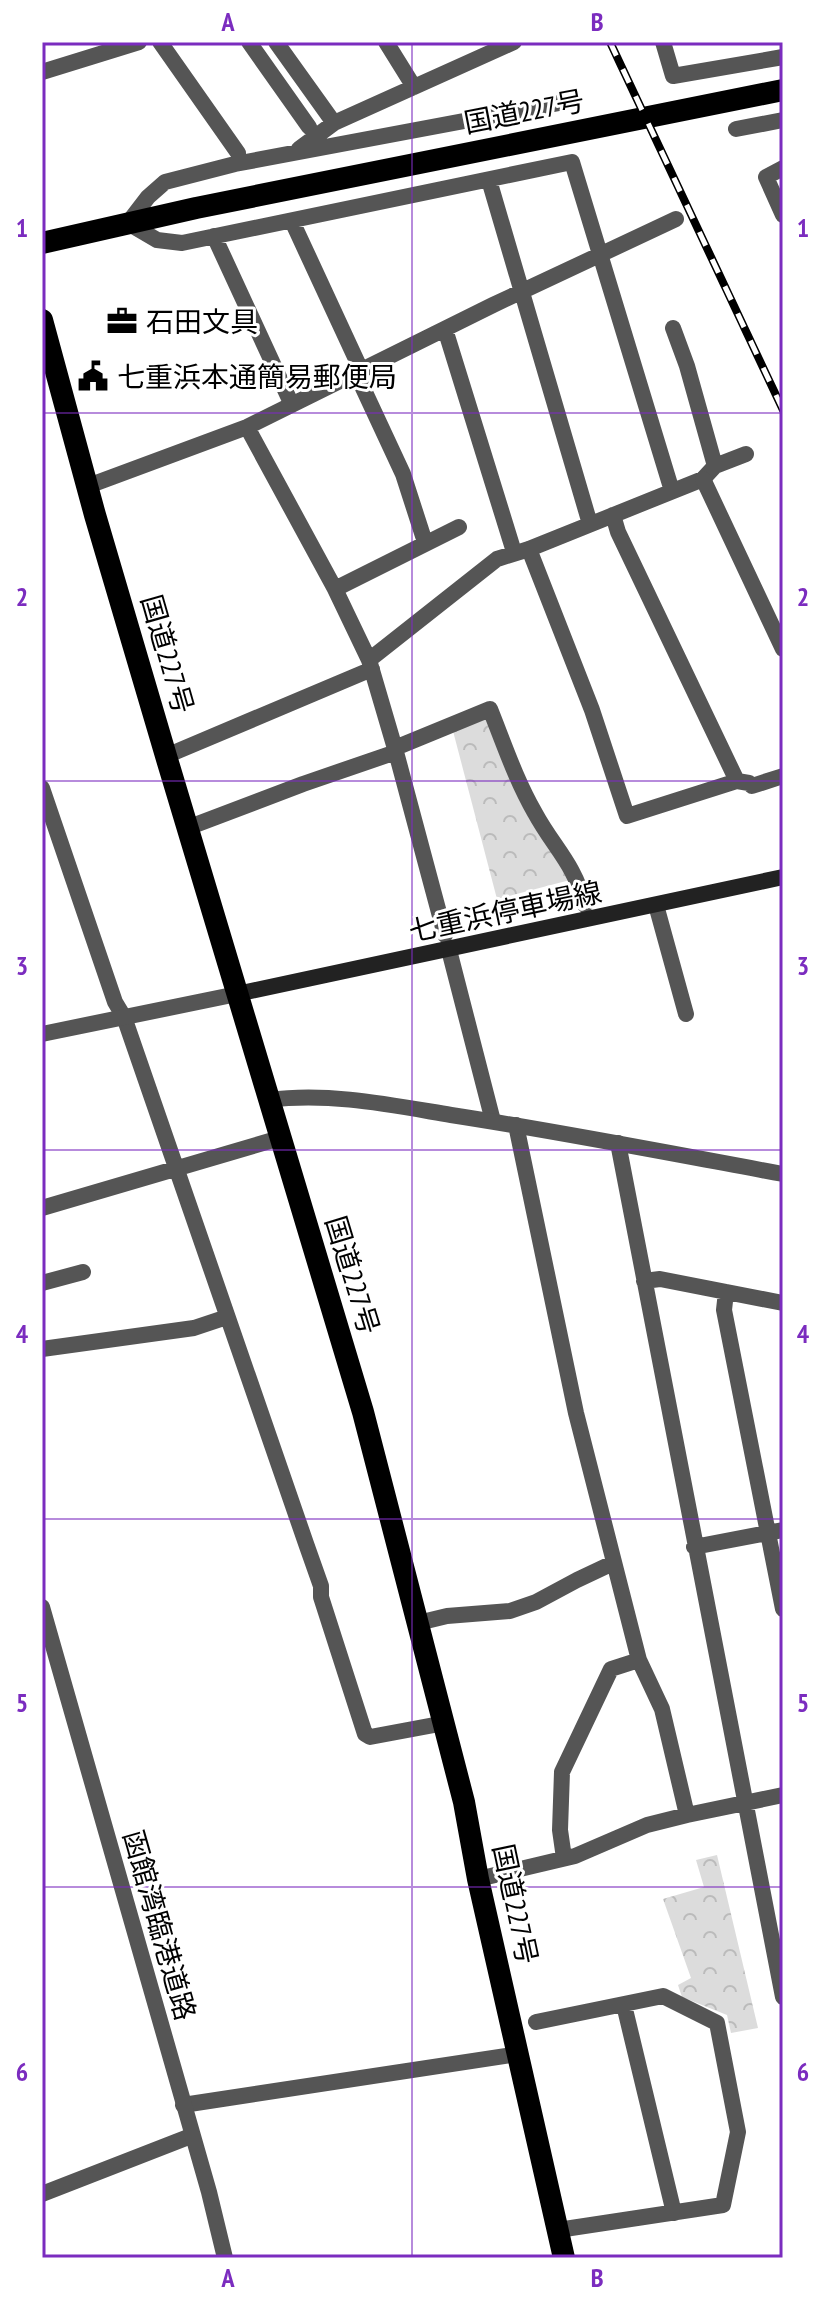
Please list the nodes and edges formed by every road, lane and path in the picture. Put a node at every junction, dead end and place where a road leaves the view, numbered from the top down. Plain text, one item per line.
1 (139, 42) edge
2 (160, 42) edge
3 (249, 42) edge
4 (276, 42) edge
5 (386, 42) edge
6 (514, 42) edge
7 (663, 42) edge
8 (783, 57) edge
9 (42, 72) edge
10 (414, 87) junction
11 (783, 90) edge
12 (570, 101) dead end
13 (783, 120) edge
14 (334, 123) junction
15 (309, 127) dead end
16 (736, 129) dead end
17 (238, 153) dead end
18 (295, 153) junction
19 (783, 168) edge
20 (489, 180) junction
21 (783, 215) edge
22 (676, 219) dead end
23 (292, 221) junction
24 (128, 223) junction
25 (214, 236) junction
26 (42, 243) edge
27 (600, 254) junction
28 (522, 292) junction
29 (42, 320) edge
30 (673, 328) dead end
31 (445, 329) junction
32 (359, 372) junction
33 (292, 405) junction
34 (247, 427) junction
35 (746, 454) dead end
36 (709, 472) junction
37 (88, 486) junction
38 (672, 491) junction
39 (613, 515) junction
40 (590, 524) junction
41 (459, 527) dead end
42 (427, 543) junction
43 (521, 551) junction
44 (335, 589) junction
45 (783, 649) edge
46 (370, 664) junction
47 (396, 750) junction
48 (166, 756) junction
49 (783, 776) edge
50 (737, 781) junction
51 (43, 792) edge
52 (187, 828) junction
53 (783, 877) edge
54 (585, 905) dead end
55 (656, 905) junction
56 (447, 942) junction
57 (237, 994) junction
58 (686, 1014) dead end
59 (124, 1017) junction
60 (42, 1034) edge
61 (269, 1100) junction
62 (493, 1121) junction
63 (516, 1125) junction
64 (280, 1138) junction
65 (618, 1143) junction
66 (177, 1167) junction
67 (783, 1174) edge
68 (42, 1208) edge
69 (83, 1272) dead end
70 (644, 1281) junction
71 (42, 1283) edge
72 (726, 1292) junction
73 (783, 1303) edge
74 (227, 1317) junction
75 (42, 1349) edge
76 (776, 1531) edge
77 (694, 1547) junction
78 (613, 1563) junction
79 (42, 1607) edge
80 (783, 1609) edge
81 (418, 1623) junction
82 (639, 1660) junction
83 (445, 1723) junction
84 (783, 1795) edge
85 (744, 1803) junction
86 (687, 1815) junction
87 (564, 1858) junction
88 (478, 1879) junction
89 (783, 1997) edge
90 (624, 2005) junction
91 (536, 2022) dead end
92 (518, 2054) junction
93 (183, 2105) junction
94 (191, 2136) junction
95 (42, 2194) edge
96 (674, 2213) junction
97 (558, 2230) junction
98 (225, 2258) edge
99 (564, 2258) edge

1 - 9 street
2 - 17 street
3 - 15 street
4 - 14 street
5 - 10 street
6 - 10 street
7 - 8 street
10 - 14 street
11 - 24 highway, 国道227号
12 - 18 street
13 - 16 street
14 - 18 street
18 - 24 street
19 - 21 street
20 - 23 street
20 - 27 street
20 - 28 street
22 - 27 street
23 - 25 street
23 - 32 street
24 - 25 street
24 - 26 highway, 国道227号
25 - 33 street
27 - 28 street
27 - 38 street
28 - 31 street
28 - 40 street
29 - 37 highway, 国道227号
30 - 36 street
31 - 32 street
31 - 43 street
32 - 33 street
32 - 42 street
33 - 34 street
34 - 37 street
34 - 44 street
35 - 36 street
36 - 38 street
36 - 45 street
37 - 48 highway, 国道227号
38 - 39 street
39 - 40 street
39 - 50 street
40 - 43 street
41 - 42 street
42 - 44 street
43 - 46 street
43 - 50 street
44 - 46 street
46 - 47 street
46 - 48 street
47 - 52 street
47 - 54 street
47 - 56 street
48 - 52 highway, 国道227号
49 - 50 street
51 - 59 street
52 - 57 highway, 国道227号
53 - 55 main road, 七重浜停車場線
55 - 56 main road, 七重浜停車場線
55 - 58 street
56 - 57 main road, 七重浜停車場線
56 - 62 street
57 - 59 street
57 - 61 highway, 国道227号
59 - 60 street
59 - 66 street
61 - 62 street
61 - 64 highway, 国道227号
62 - 63 street
63 - 65 street
63 - 78 street
64 - 66 street
64 - 81 highway, 国道227号
65 - 67 street
65 - 70 street
66 - 68 street
66 - 74 street
69 - 71 street
70 - 72 street
70 - 77 street
72 - 73 street
72 - 76 street
74 - 75 street
74 - 83 street
76 - 77 street
76 - 80 street
77 - 85 street
78 - 81 street
78 - 82 street
79 - 93 street, 函館湾臨港道路
81 - 83 highway, 国道227号
82 - 86 street
82 - 87 street
83 - 88 highway, 国道227号
84 - 85 street
85 - 86 street
85 - 89 street
86 - 87 street
87 - 88 street
88 - 92 highway, 国道227号
90 - 91 street
90 - 96 street
90 - 96 street
92 - 93 street
92 - 97 highway, 国道227号
93 - 94 street, 函館湾臨港道路
94 - 95 street
94 - 98 street, 函館湾臨港道路
96 - 97 street
97 - 99 highway, 国道227号

